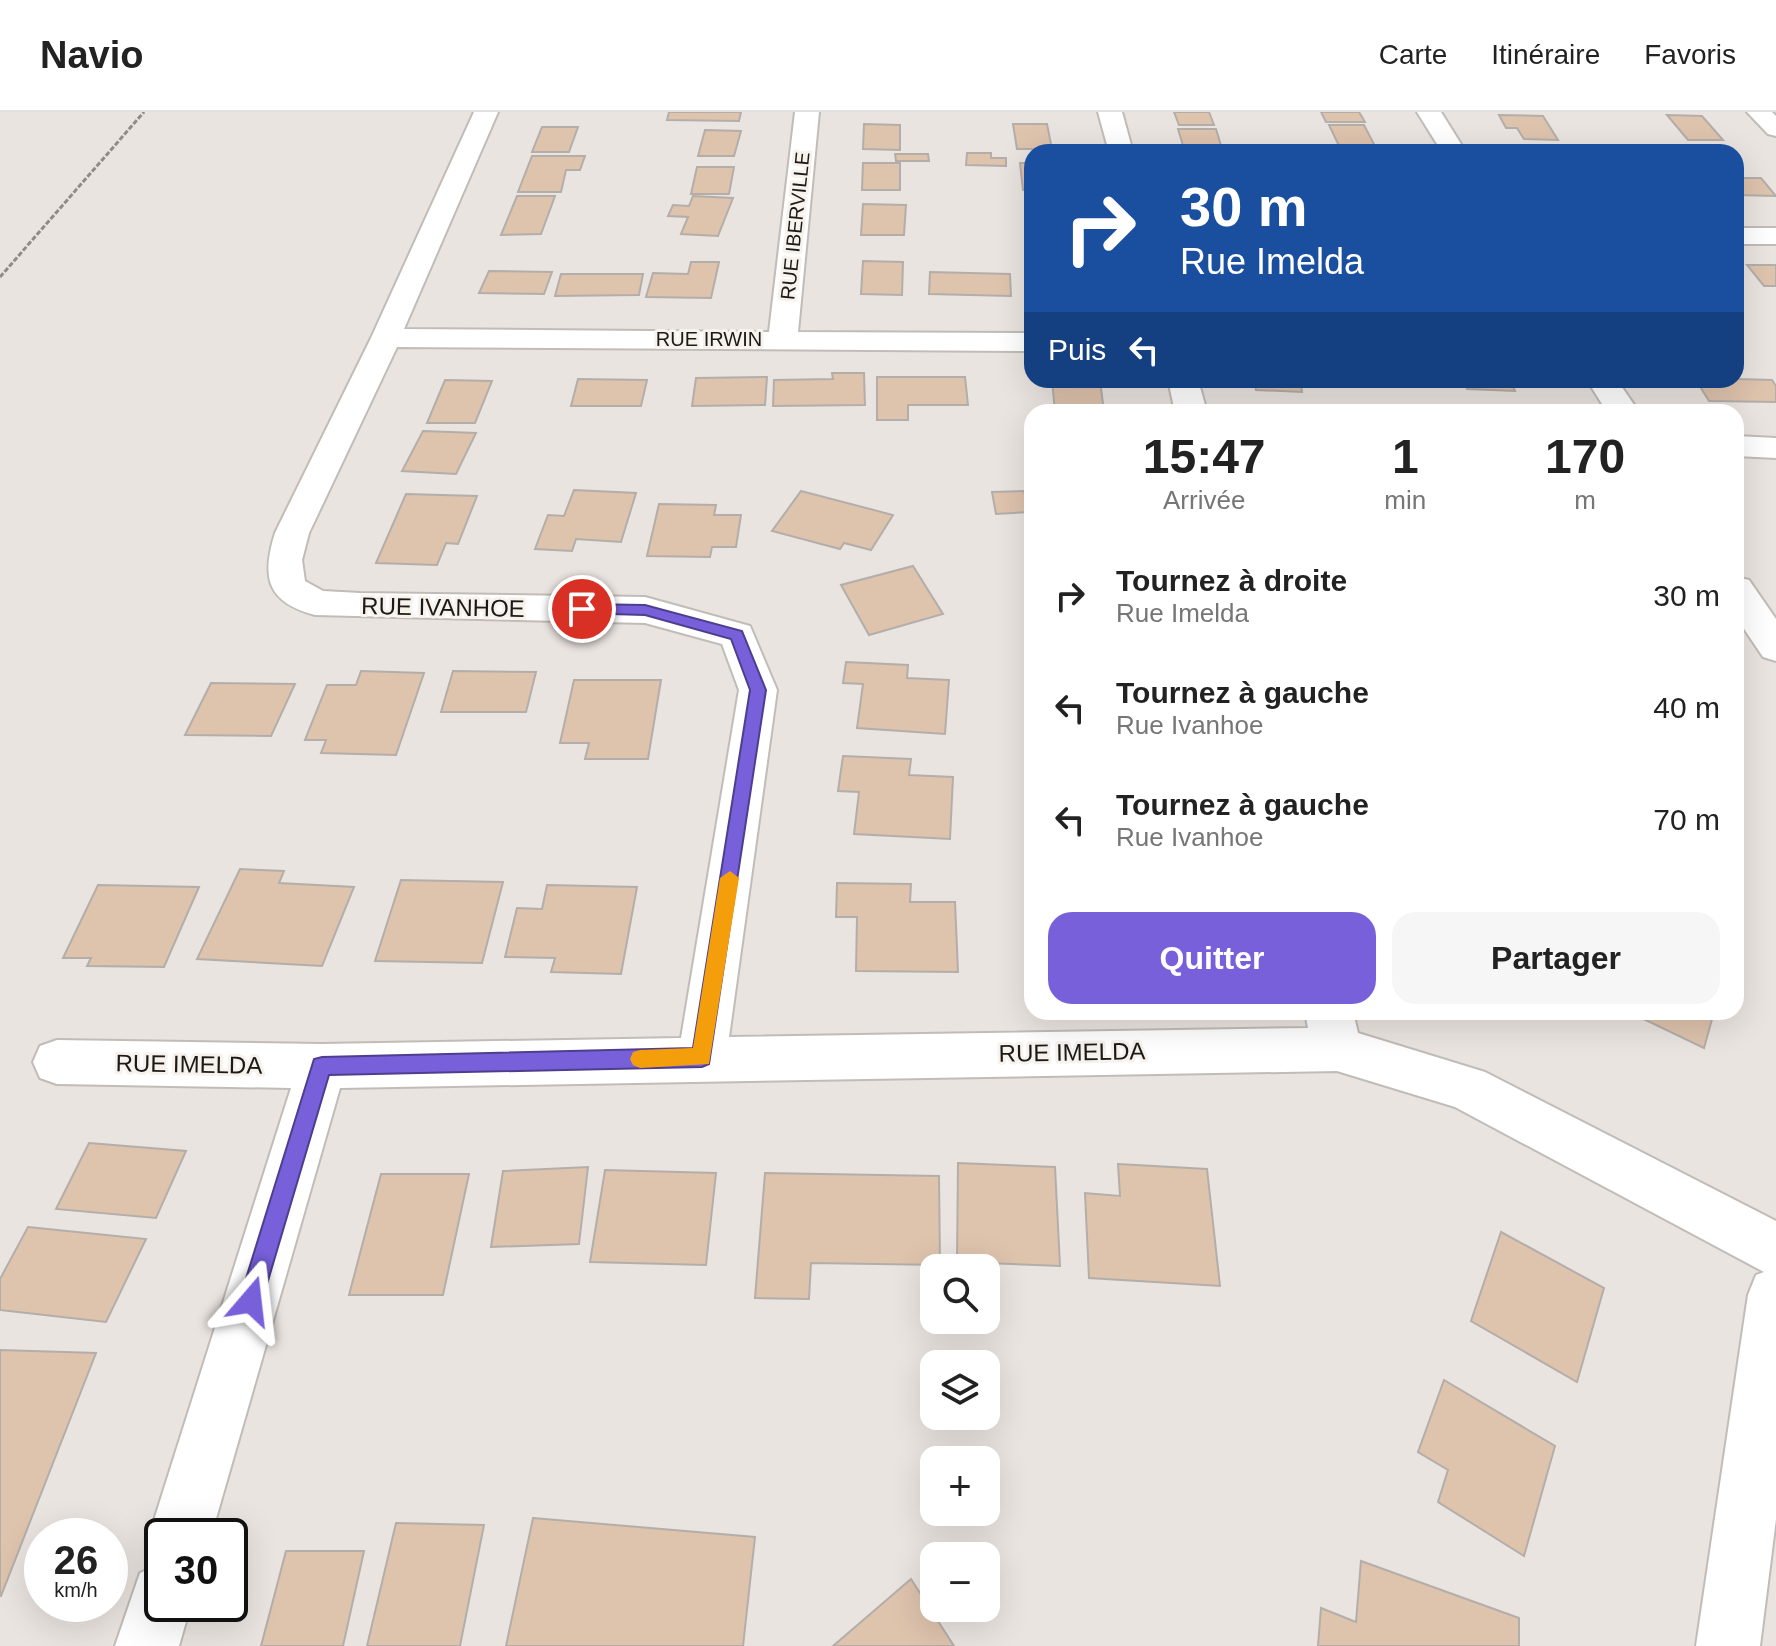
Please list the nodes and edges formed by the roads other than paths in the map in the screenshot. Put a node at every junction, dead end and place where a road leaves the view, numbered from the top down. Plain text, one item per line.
1 (486, 112) edge
2 (807, 112) edge
3 (1110, 112) edge
4 (1429, 112) edge
5 (1759, 112) edge
6 (1776, 129) edge
7 (1119, 144) edge
8 (1449, 144) edge
9 (1744, 236) edge
10 (1776, 236) edge
11 (386, 338) junction
12 (783, 339) junction
13 (1024, 342) edge
14 (1744, 446) edge
15 (1776, 448) edge
16 (1744, 601) edge
17 (1776, 648) edge
18 (1333, 1030) edge
19 (702, 1057) junction
20 (57, 1062) dead end
21 (322, 1066) junction
22 (1776, 1250) edge
23 (1776, 1295) edge
24 (185, 1518) edge
25 (154, 1622) edge
26 (147, 1646) edge
27 (1728, 1646) edge

1 - 11 street, RUE IVANHOE
2 - 12 street, RUE IBERVILLE
3 - 7 street
4 - 8 street
5 - 6 street
9 - 10 street
11 - 12 street, RUE IRWIN
11 - 19 street, RUE IVANHOE
12 - 13 street, RUE IRWIN
14 - 15 street
16 - 17 street
18 - 19 street, RUE IMELDA
18 - 22 street, RUE IMELDA
19 - 21 street, RUE IMELDA
20 - 21 street, RUE IMELDA
21 - 24 street
23 - 27 street
25 - 26 street

